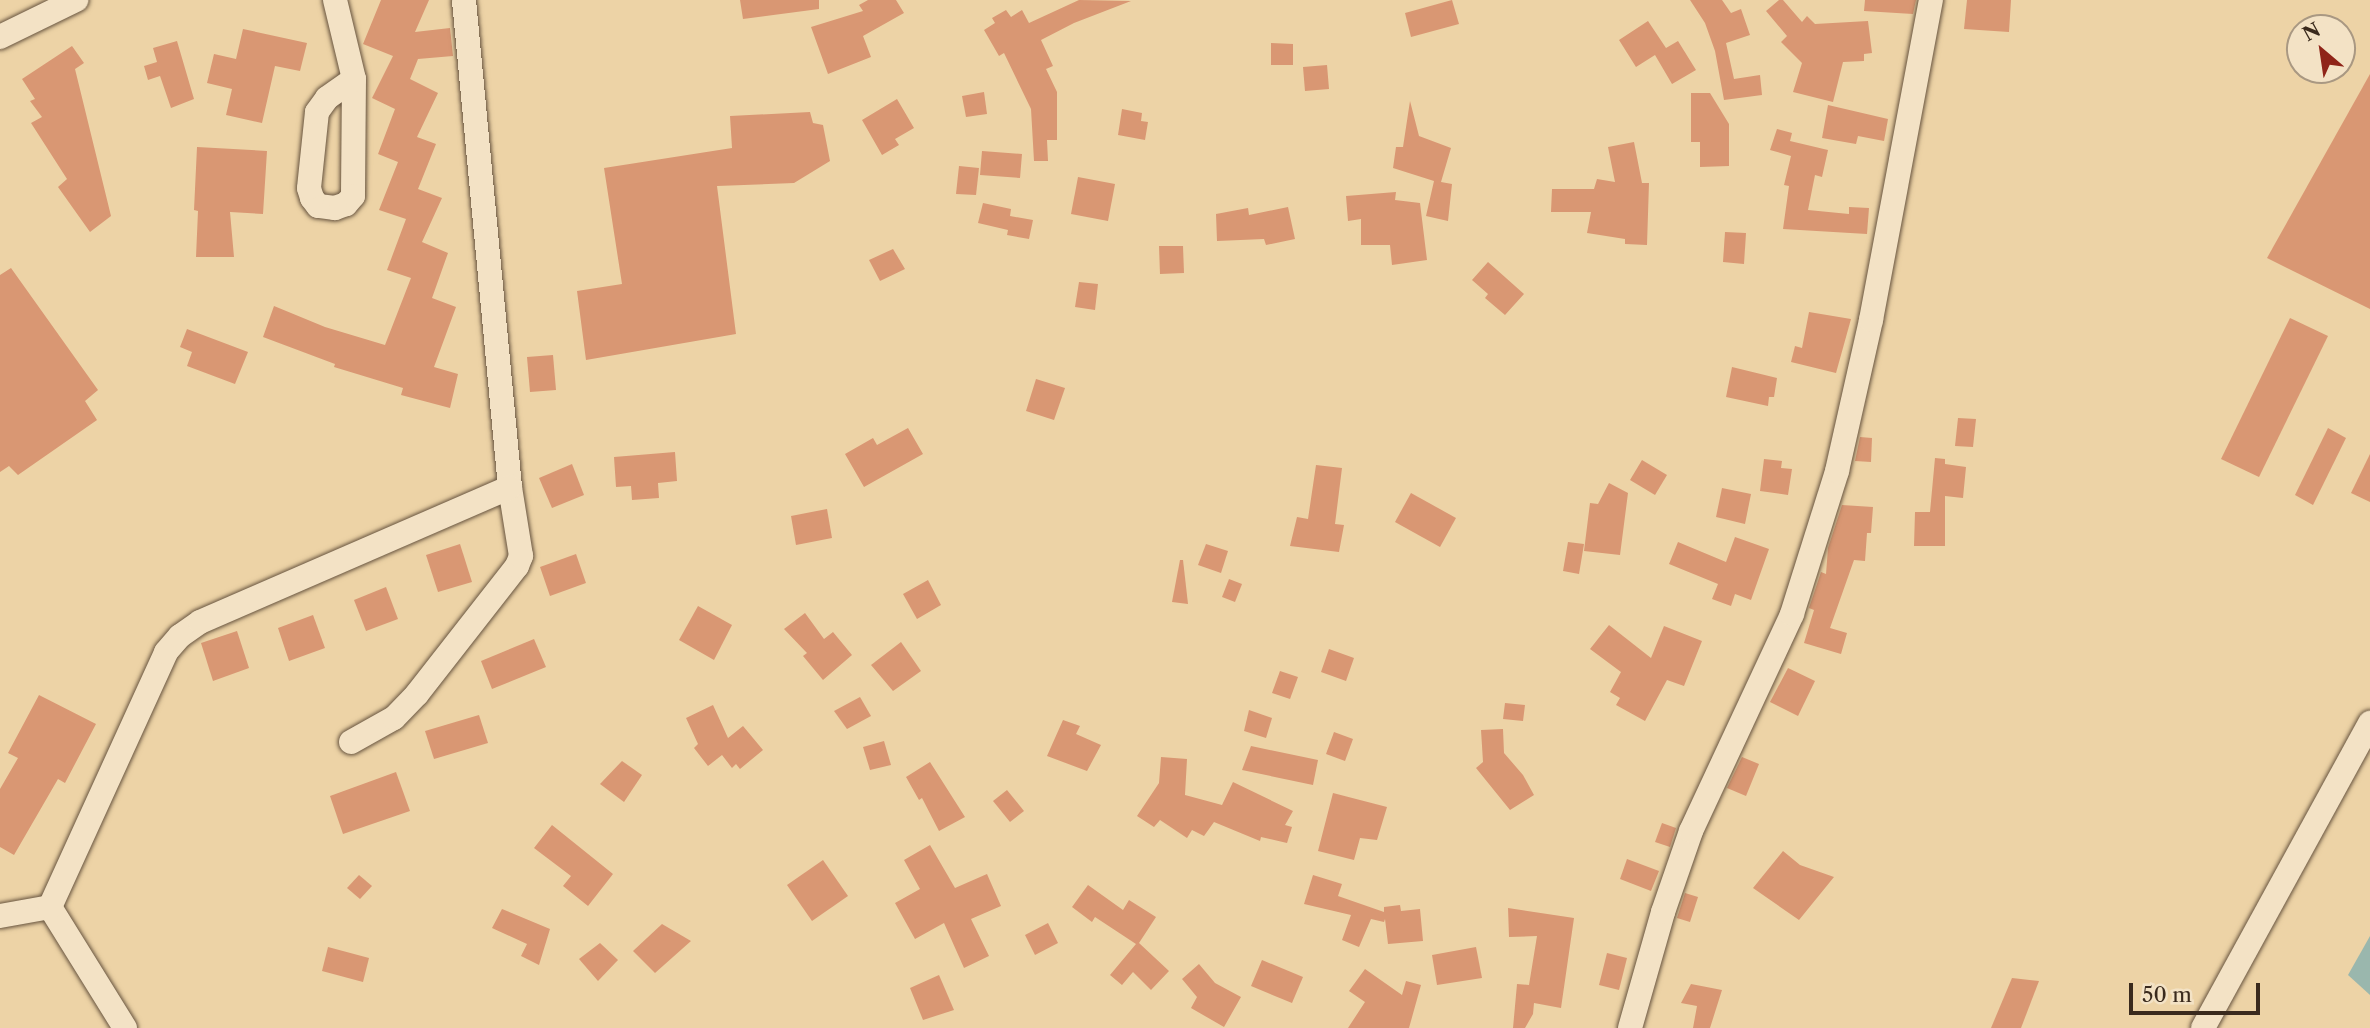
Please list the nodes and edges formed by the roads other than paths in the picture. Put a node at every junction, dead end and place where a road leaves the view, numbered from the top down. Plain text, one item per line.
1 (76, 0) edge
2 (335, 0) edge
3 (464, 0) edge
4 (1931, 0) edge
5 (0, 37) edge
6 (354, 79) dead end
7 (510, 487) junction
8 (2370, 723) edge
9 (351, 742) dead end
10 (50, 908) junction
11 (0, 916) edge
12 (125, 1028) edge
13 (1630, 1028) edge
14 (2203, 1028) edge

1 - 5 street
2 - 6 street
3 - 7 street
4 - 13 street
7 - 9 street
7 - 10 street
8 - 14 street
10 - 11 street
10 - 12 street

